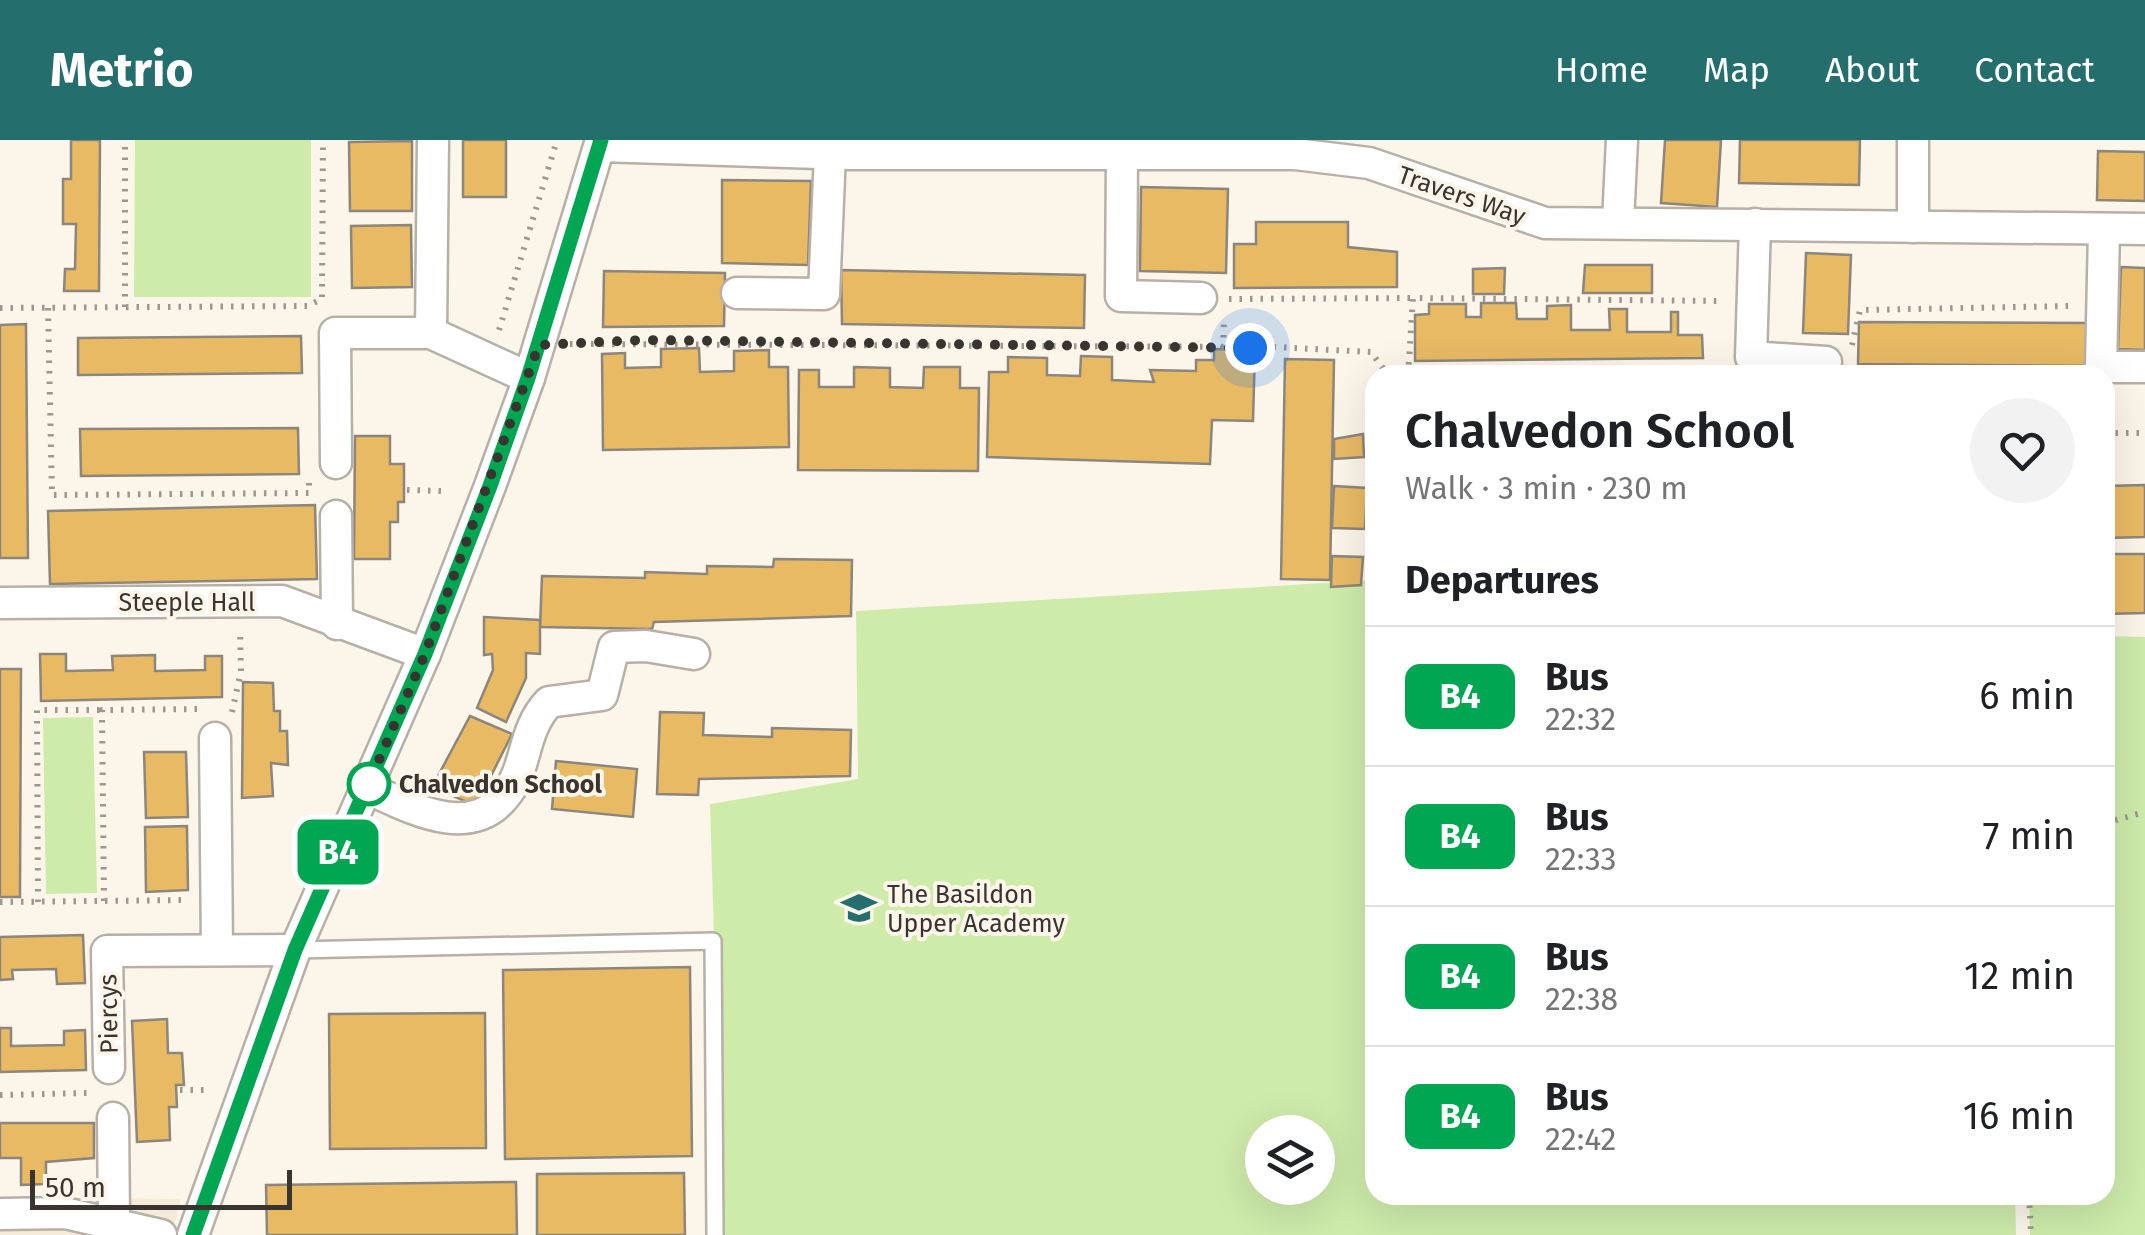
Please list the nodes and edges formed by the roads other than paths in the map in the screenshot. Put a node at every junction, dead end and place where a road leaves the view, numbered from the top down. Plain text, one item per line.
1 (434, 140) edge
2 (1622, 140) edge
3 (1913, 140) edge
4 (601, 143) edge
5 (1295, 147) edge
6 (987, 148) edge
7 (830, 154) junction
8 (1122, 154) junction
9 (1618, 222) junction
10 (1755, 224) junction
11 (1912, 227) junction
12 (2104, 230) junction
13 (2145, 230) edge
14 (737, 293) dead end
15 (1202, 298) dead end
16 (431, 333) junction
17 (1838, 359) road end
18 (2101, 365) edge
19 (2115, 367) edge
20 (2145, 367) edge
21 (528, 378) junction
22 (322, 468) road end
23 (336, 516) dead end
24 (0, 604) edge
25 (338, 624) junction
26 (425, 654) junction
27 (694, 654) dead end
28 (215, 738) road end
29 (367, 788) junction
30 (218, 950) junction
31 (295, 950) junction
32 (101, 1081) road end
33 (113, 1118) dead end
34 (0, 1214) edge
35 (114, 1221) junction
36 (161, 1235) edge
37 (193, 1235) edge
38 (715, 1235) edge

1 - 16 street
2 - 9 street
3 - 11 street
4 - 7 street, Travers Way
4 - 21 street
5 - 8 street, Travers Way
5 - 9 street, Travers Way
6 - 7 street, Travers Way
6 - 8 street, Travers Way
7 - 14 street
8 - 15 street
9 - 10 street, Travers Way
10 - 11 street, Travers Way
10 - 17 street
11 - 12 street, Travers Way
12 - 13 street, Travers Way
12 - 18 street
16 - 21 street
16 - 22 street
19 - 20 street
21 - 26 street
23 - 25 street
24 - 25 street, Steeple Hall
25 - 26 street, Steeple Hall
26 - 29 street
27 - 29 street
28 - 30 street
29 - 31 street
30 - 31 street, Piercys
30 - 32 street, Piercys
31 - 37 street
31 - 38 lane
33 - 35 street
34 - 35 street
35 - 36 street

